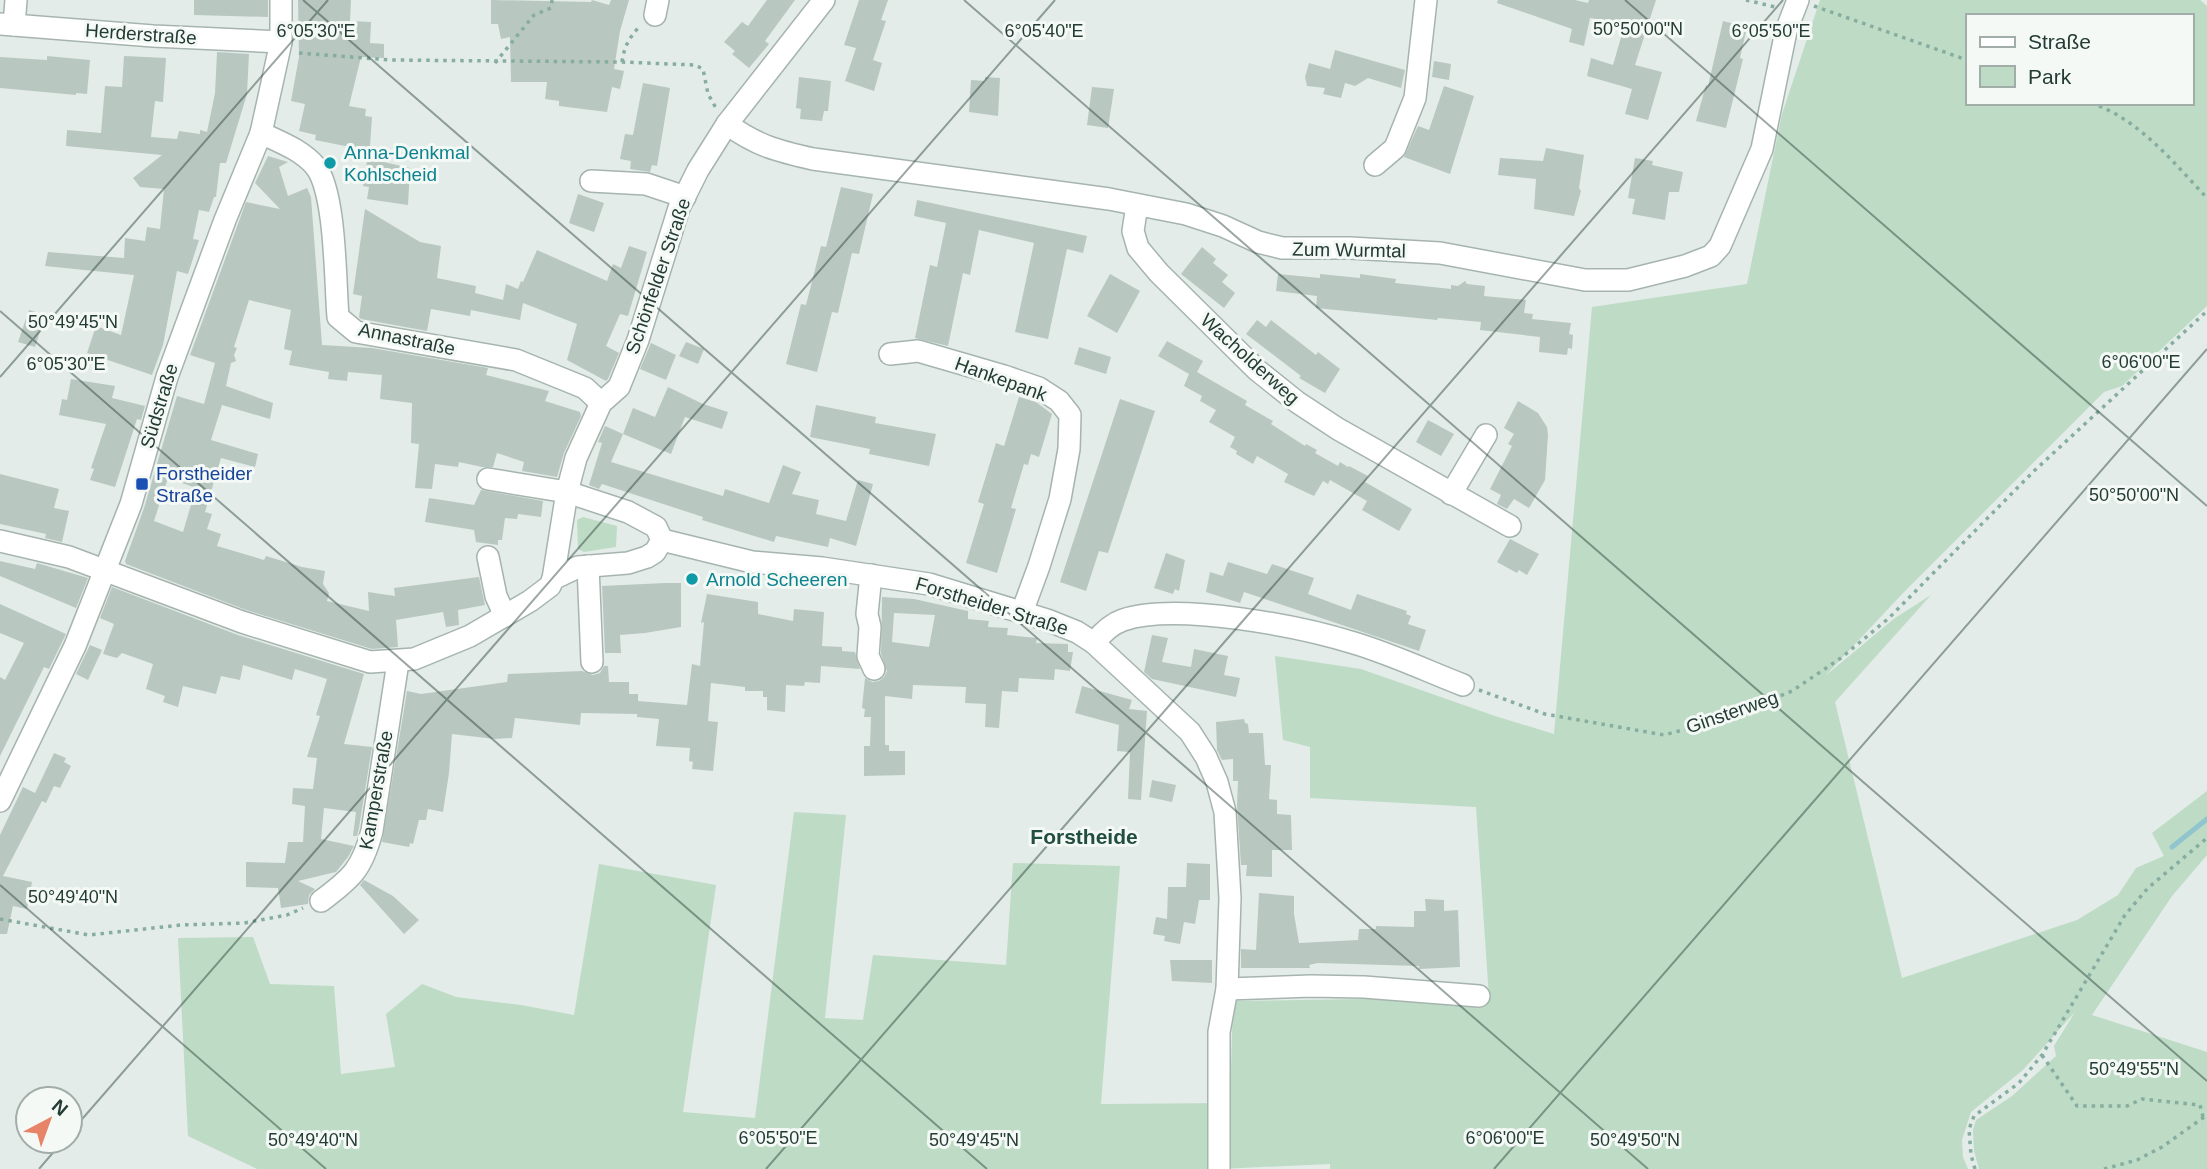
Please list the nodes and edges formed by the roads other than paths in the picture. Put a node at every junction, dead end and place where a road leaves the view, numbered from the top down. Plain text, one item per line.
1 (16, 0) edge
2 (281, 0) edge
3 (824, 0) edge
4 (1426, 0) edge
5 (1796, 4) edge
6 (7, 25) edge
7 (281, 42) junction
8 (727, 124) junction
9 (261, 133) junction
10 (1375, 165) dead end
11 (591, 181) dead end
12 (685, 197) junction
13 (1137, 205) junction
14 (890, 354) dead end
15 (601, 403) junction
16 (1486, 435) dead end
17 (488, 479) dead end
18 (567, 492) junction
19 (1451, 494) junction
20 (1510, 527) dead end
21 (662, 540) junction
22 (0, 541) edge
23 (488, 557) dead end
24 (588, 566) junction
25 (103, 570) junction
26 (872, 575) junction
27 (553, 579) junction
28 (1022, 612) junction
29 (505, 616) junction
30 (1094, 643) junction
31 (398, 662) junction
32 (592, 662) dead end
33 (874, 669) dead end
34 (1463, 685) road end
35 (0, 801) edge
36 (321, 901) road end
37 (1227, 989) junction
38 (1479, 996) dead end
39 (1219, 1169) edge

1 - 6 street
2 - 7 street, Südstraße
3 - 8 street, Schönfelder Straße
4 - 10 street
5 - 13 street, Zum Wurmtal
6 - 7 street, Herderstraße
7 - 9 street, Südstraße
8 - 12 street, Schönfelder Straße
8 - 13 street, Zum Wurmtal
9 - 15 street, Annastraße
9 - 25 street, Südstraße
11 - 12 street
12 - 15 street, Schönfelder Straße
13 - 19 street, Wacholderweg
14 - 28 street, Hankepank
15 - 18 street, Schönfelder Straße
16 - 19 street
17 - 18 street
18 - 21 street
18 - 27 street, Schönfelder Straße
19 - 20 street, Wacholderweg
21 - 24 street
21 - 26 street, Forstheider Straße
22 - 25 street
23 - 29 street
24 - 27 street
24 - 32 street
25 - 31 street
25 - 35 street, Südstraße
26 - 28 street, Forstheider Straße
26 - 33 street
27 - 29 street
28 - 30 street, Forstheider Straße
29 - 31 street
30 - 34 street
30 - 37 street, Forstheider Straße
31 - 36 street, Kamperstraße
37 - 38 street
37 - 39 street, Forstheider Straße

